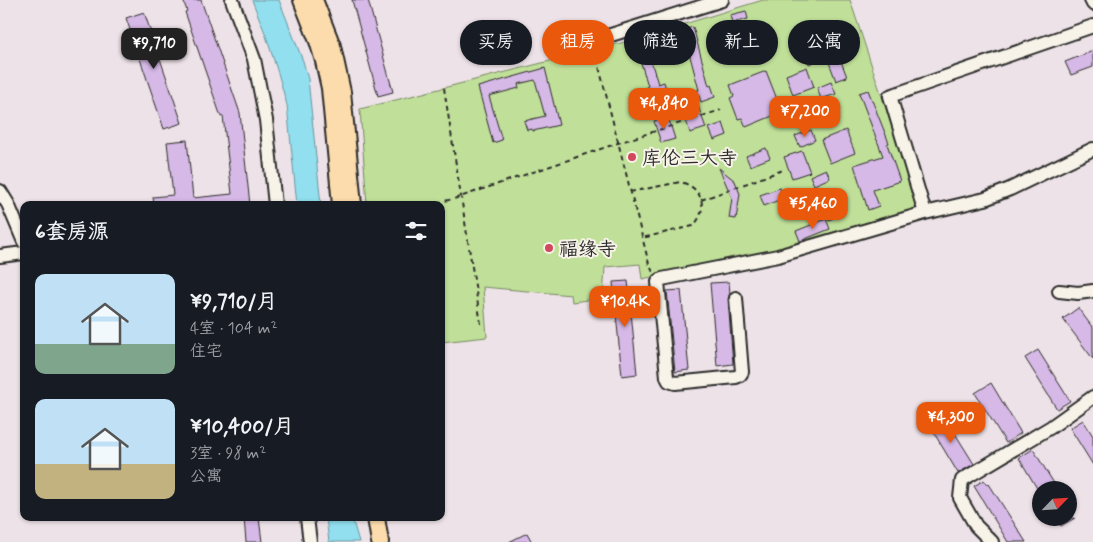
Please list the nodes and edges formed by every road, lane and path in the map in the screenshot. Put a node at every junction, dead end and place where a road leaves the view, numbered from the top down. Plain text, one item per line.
1 (232, 0) edge
2 (302, 0) edge
3 (314, 0) edge
4 (722, 0) edge
5 (1091, 0) edge
6 (1093, 4) edge
7 (1093, 26) edge
8 (614, 34) edge
9 (598, 65) edge
10 (444, 88) dead end
11 (721, 110) dead end
12 (618, 143) junction
13 (1093, 149) edge
14 (783, 170) dead end
15 (0, 191) edge
16 (630, 192) junction
17 (461, 197) junction
18 (701, 200) junction
19 (275, 201) edge
20 (341, 201) edge
21 (353, 201) edge
22 (444, 201) edge
23 (926, 213) junction
24 (20, 232) edge
25 (642, 238) junction
26 (20, 254) edge
27 (0, 256) edge
28 (658, 282) junction
29 (1059, 291) dead end
30 (1093, 291) edge
31 (736, 298) dead end
32 (480, 324) dead end
33 (1093, 397) edge
34 (307, 521) edge
35 (377, 521) edge
36 (310, 542) edge
37 (380, 542) edge
38 (992, 542) edge

1 - 19 street
2 - 20 main road
3 - 21 main road
4 - 8 street
5 - 6 street
7 - 23 street
9 - 12 path
10 - 17 path
11 - 12 path
12 - 16 path
12 - 17 path
13 - 23 street
14 - 18 path
15 - 24 street
16 - 18 path
16 - 25 path
17 - 22 path
17 - 32 path
18 - 25 path
23 - 28 street
25 - 28 path
26 - 27 street
28 - 31 street
29 - 30 street
33 - 38 street
34 - 36 street
35 - 37 main road

